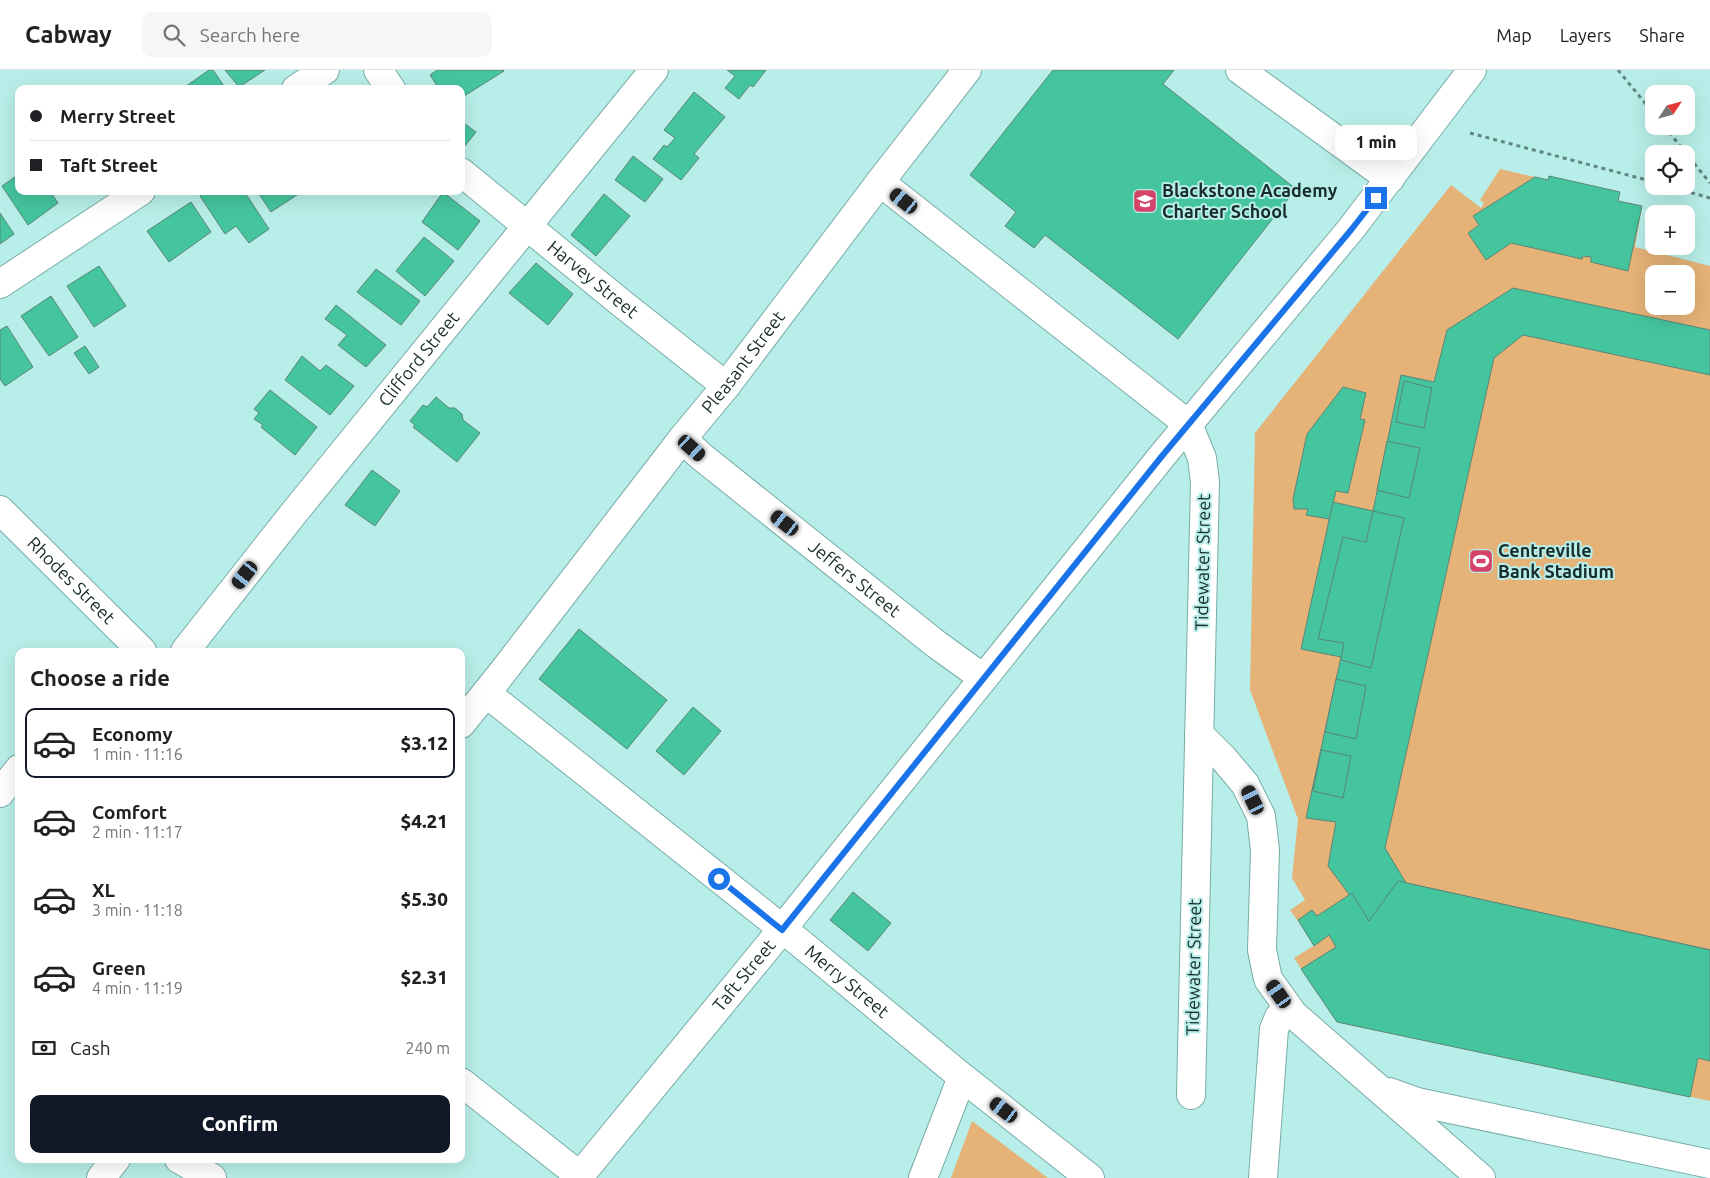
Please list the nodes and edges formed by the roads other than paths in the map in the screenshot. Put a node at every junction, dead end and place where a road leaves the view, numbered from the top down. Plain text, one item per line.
1 (325, 70) edge
2 (378, 70) edge
3 (654, 70) edge
4 (967, 70) edge
5 (1240, 70) edge
6 (1472, 70) edge
7 (302, 85) edge
8 (388, 85) edge
9 (465, 175) edge
10 (1390, 179) junction
11 (880, 182) junction
12 (135, 195) edge
13 (528, 225) junction
14 (0, 284) edge
15 (726, 386) junction
16 (1188, 424) junction
17 (682, 439) junction
18 (0, 510) edge
19 (127, 646) edge
20 (188, 648) edge
21 (983, 678) junction
22 (486, 692) junction
23 (465, 719) edge
24 (1199, 734) junction
25 (15, 774) edge
26 (0, 793) edge
27 (782, 930) junction
28 (1289, 1009) junction
29 (962, 1076) junction
30 (465, 1085) edge
31 (1376, 1087) junction
32 (1191, 1095) dead end
33 (113, 1163) edge
34 (186, 1163) edge
35 (1710, 1164) edge
36 (579, 1177) edge
37 (101, 1178) edge
38 (212, 1178) edge
39 (923, 1178) edge
40 (1090, 1178) edge
41 (1263, 1178) edge
42 (1481, 1178) edge

1 - 7 street
2 - 8 street
3 - 13 street, Clifford Street
4 - 11 street, Pleasant Street
5 - 10 street
6 - 10 street, Taft Street
9 - 13 street, Harvey Street
10 - 16 street, Taft Street
11 - 15 street, Pleasant Street
11 - 16 street, Tidewater Street
12 - 14 street
13 - 15 street, Harvey Street
13 - 20 street, Clifford Street
15 - 17 street, Pleasant Street
16 - 21 street, Taft Street
16 - 24 street, Tidewater Street
17 - 21 street, Jeffers Street
17 - 22 street, Pleasant Street
18 - 19 street, Rhodes Street
21 - 27 street, Taft Street
22 - 23 street, Pleasant Street
22 - 27 street, Merry Street
24 - 28 street
24 - 32 street, Tidewater Street
25 - 26 street
27 - 29 street, Merry Street
27 - 36 street, Taft Street
28 - 31 street
28 - 41 street
29 - 39 street
29 - 40 street, Merry Street
30 - 36 street
31 - 35 street
31 - 42 street
33 - 37 street
34 - 38 street

